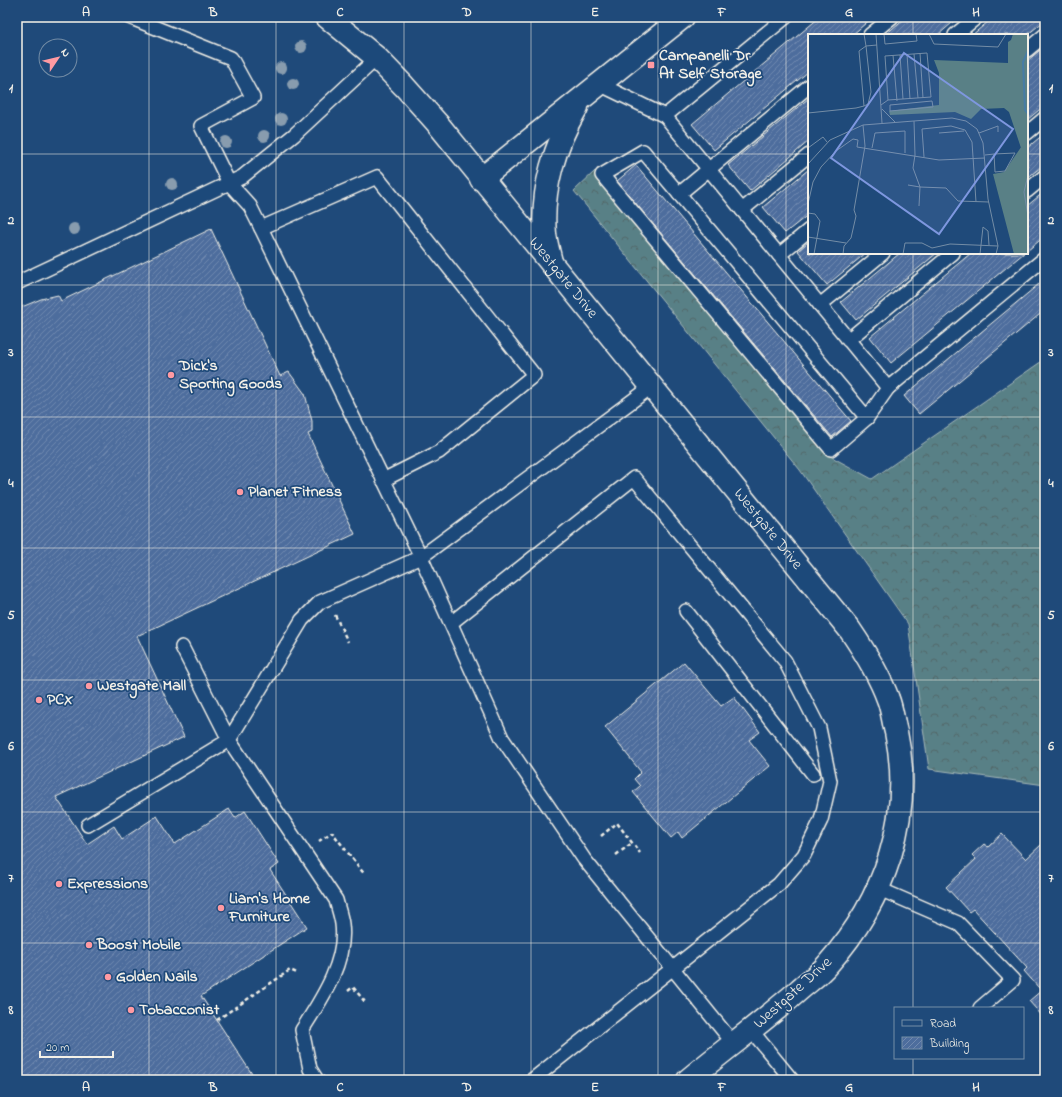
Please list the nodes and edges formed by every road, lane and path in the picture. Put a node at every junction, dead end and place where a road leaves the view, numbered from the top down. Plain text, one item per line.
1 (129, 17) edge
2 (327, 17) edge
3 (683, 17) edge
4 (786, 17) edge
5 (892, 17) edge
6 (977, 17) edge
7 (871, 34) edge
8 (956, 34) edge
9 (1045, 35) edge
10 (1028, 49) edge
11 (377, 58) junction
12 (600, 84) junction
13 (808, 87) edge
14 (582, 98) junction
15 (665, 116) junction
16 (1045, 118) edge
17 (1028, 132) edge
18 (808, 156) edge
19 (708, 170) junction
20 (1045, 176) edge
21 (481, 179) junction
22 (229, 183) junction
23 (1028, 191) edge
24 (679, 194) junction
25 (742, 210) junction
26 (261, 228) junction
27 (808, 231) edge
28 (882, 254) edge
29 (952, 254) edge
30 (779, 255) junction
31 (1045, 258) edge
32 (551, 265) junction
33 (17, 283) edge
34 (820, 305) junction
35 (848, 340) junction
36 (651, 387) junction
37 (888, 388) junction
38 (867, 418) junction
39 (383, 480) junction
40 (421, 557) junction
41 (686, 611) dead end
42 (335, 615) dead end
43 (450, 623) junction
44 (348, 642) dead end
45 (182, 647) dead end
46 (229, 740) junction
47 (813, 774) dead end
48 (88, 825) dead end
49 (601, 836) dead end
50 (632, 843) junction
51 (314, 846) dead end
52 (640, 853) dead end
53 (616, 855) dead end
54 (366, 875) dead end
55 (878, 888) junction
56 (674, 970) junction
57 (297, 973) dead end
58 (346, 993) dead end
59 (365, 1002) dead end
60 (981, 1007) edge
61 (217, 1020) dead end
62 (751, 1030) junction
63 (734, 1044) junction
64 (317, 1080) edge
65 (532, 1080) edge
66 (688, 1080) edge
67 (792, 1080) edge

1 - 22 lane
2 - 11 street, Westgate Drive
3 - 12 street
4 - 15 lane
5 - 7 lane
6 - 8 lane
9 - 10 lane
11 - 21 street, Westgate Drive
11 - 22 lane
12 - 14 street
12 - 15 lane
13 - 19 lane
14 - 21 street
14 - 32 street
15 - 19 lane
16 - 17 lane
18 - 25 lane
19 - 24 lane
19 - 25 lane
20 - 23 lane
21 - 32 street, Westgate Drive
22 - 26 lane
22 - 33 lane
24 - 38 lane
24 - 38 lane
25 - 30 lane
26 - 39 lane
26 - 39 lane
27 - 30 lane
28 - 34 lane
29 - 35 lane
30 - 34 lane
31 - 37 lane
32 - 36 street, Westgate Drive
34 - 35 lane
35 - 37 lane
36 - 40 lane
36 - 55 street, Westgate Drive
37 - 38 lane
39 - 40 lane
40 - 43 lane
40 - 46 lane
41 - 47 lane
42 - 44 path
43 - 56 lane
43 - 56 lane
45 - 46 lane
46 - 48 lane
46 - 64 lane
49 - 50 path
50 - 52 path
50 - 53 path
51 - 54 path
55 - 60 lane
55 - 62 street, Westgate Drive
56 - 63 lane
56 - 65 lane
57 - 61 path
58 - 59 path
62 - 63 street, Westgate Drive
62 - 67 lane
63 - 66 street, Westgate Drive

